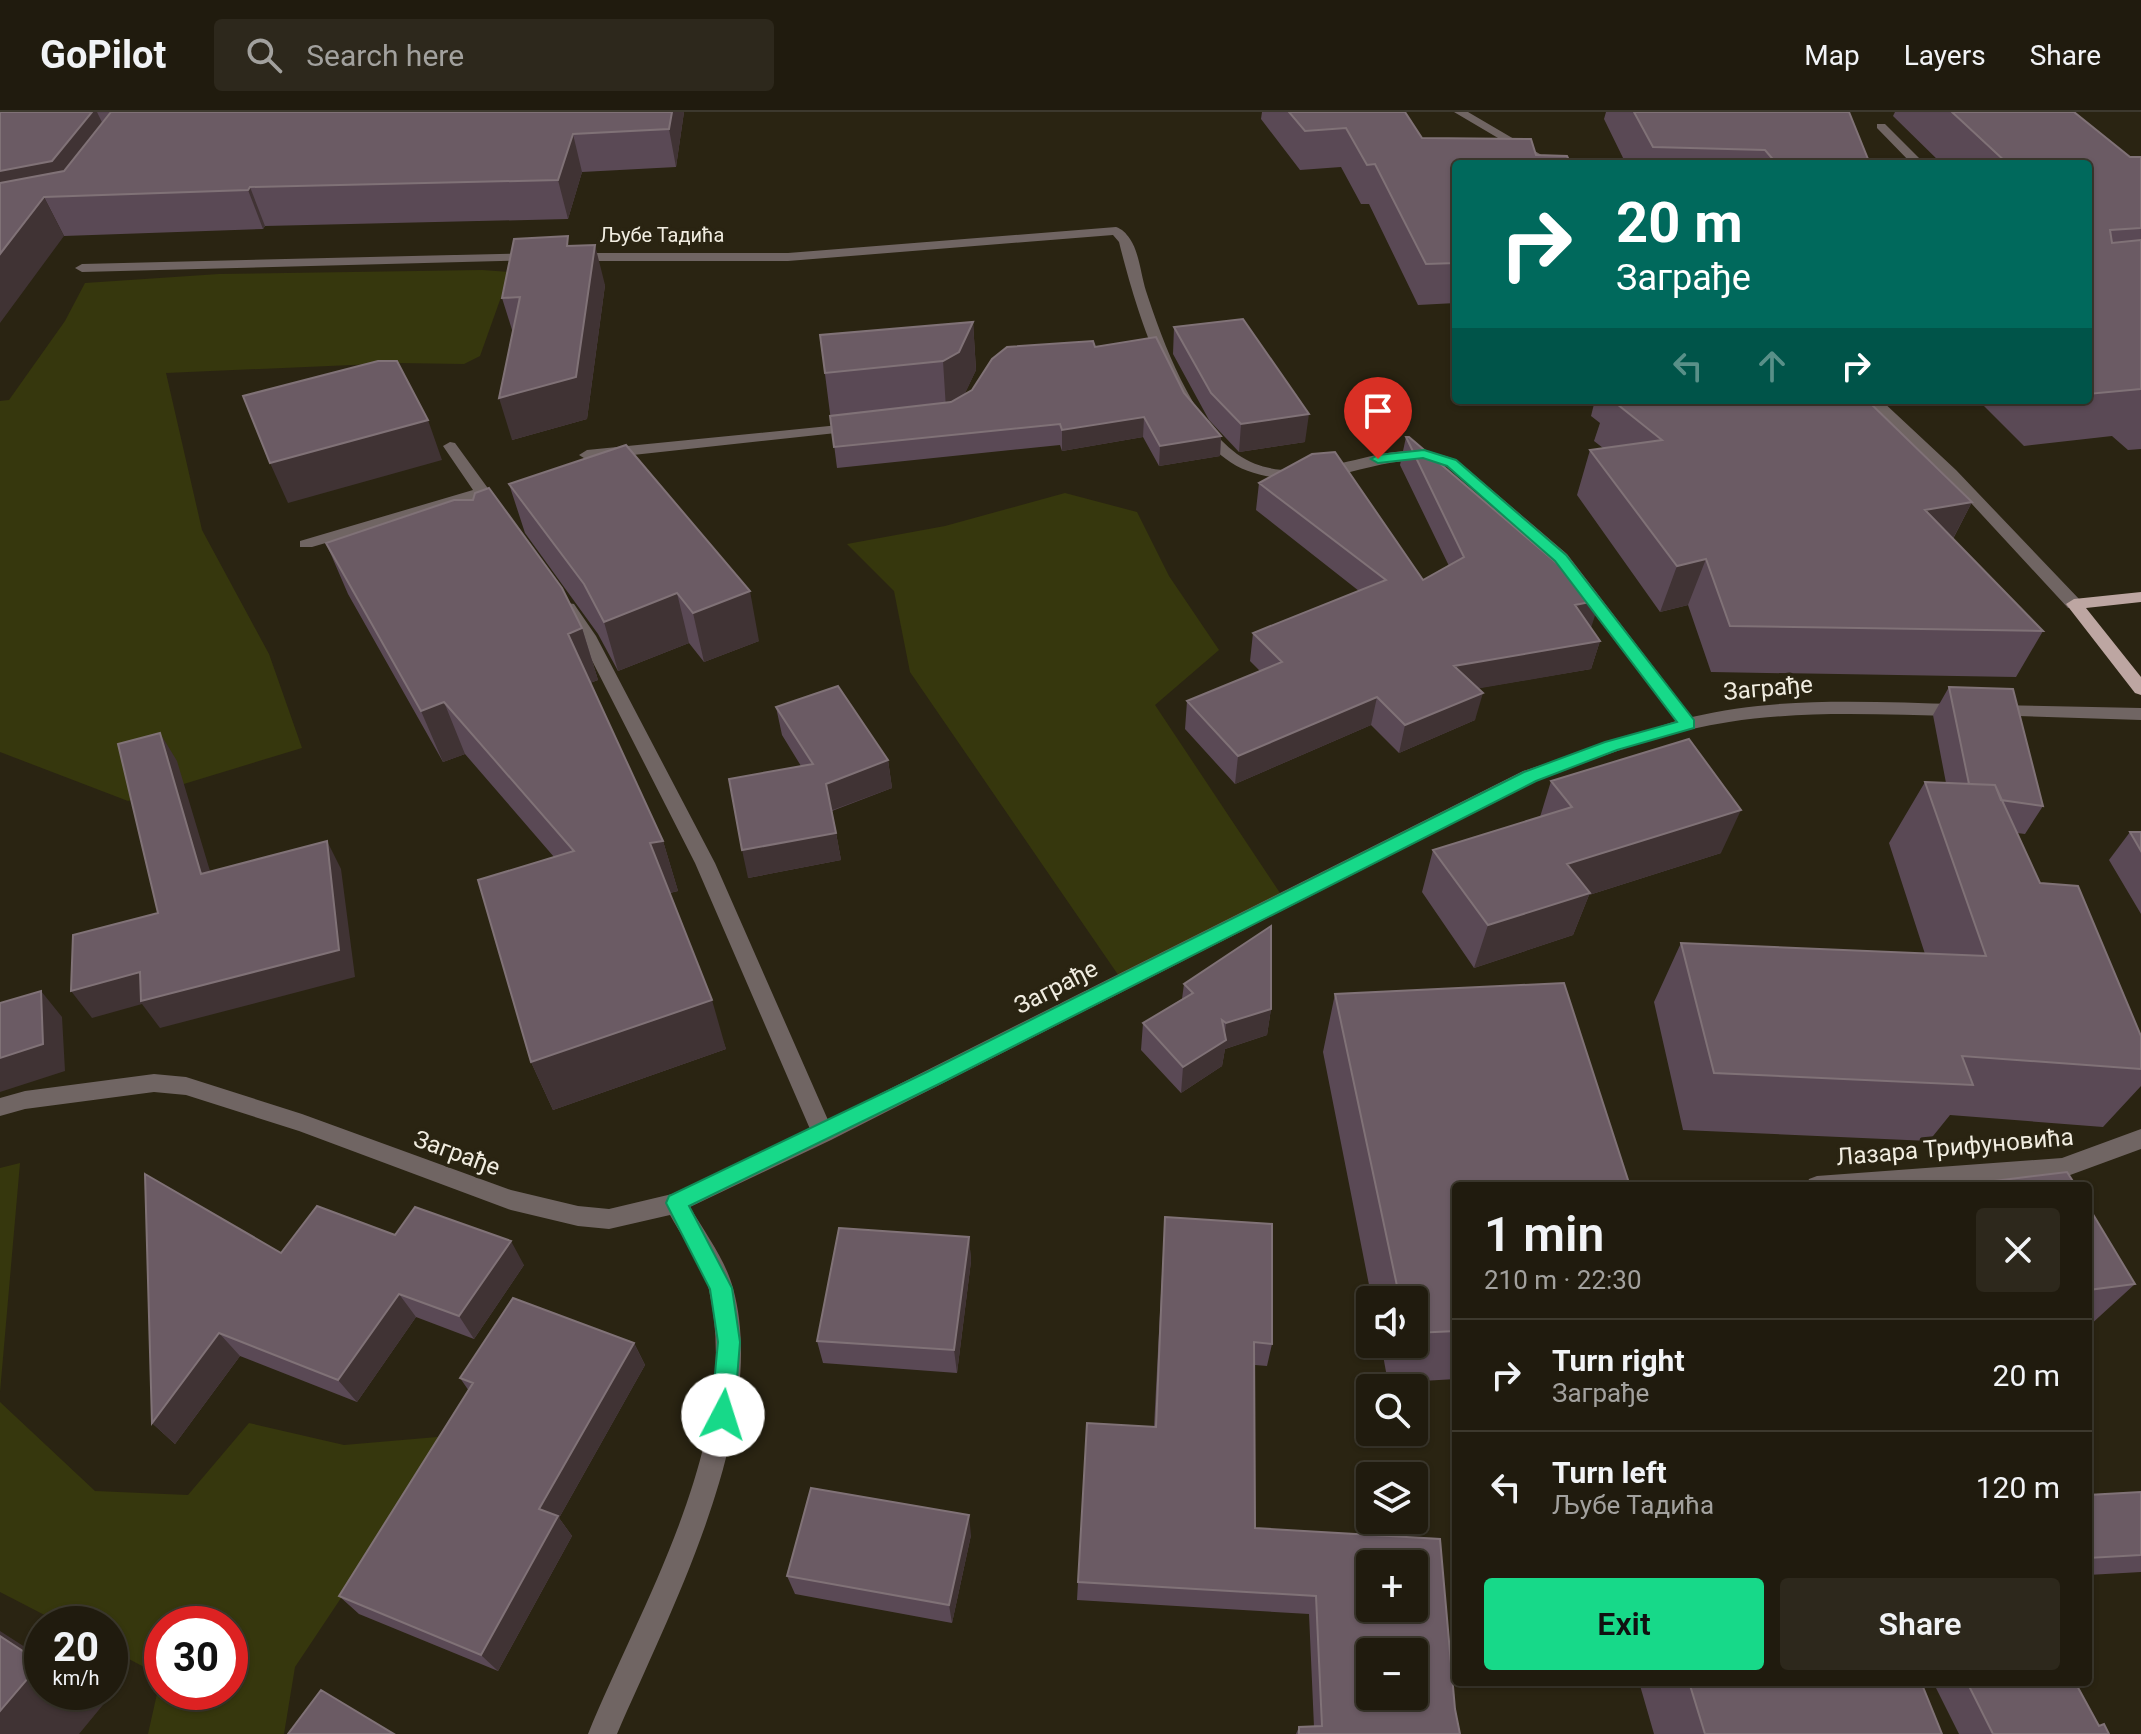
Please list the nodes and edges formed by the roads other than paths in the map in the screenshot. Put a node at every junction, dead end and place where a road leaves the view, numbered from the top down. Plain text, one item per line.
1 (1460, 112) edge
2 (1881, 126) dead end
3 (1544, 160) edge
4 (1915, 160) edge
5 (82, 268) dead end
6 (1877, 404) edge
7 (877, 425) edge
8 (450, 446) dead end
9 (587, 455) edge
10 (482, 492) junction
11 (509, 528) edge
12 (306, 544) dead end
13 (553, 588) edge
14 (2141, 597) edge
15 (2074, 604) junction
16 (2141, 689) edge
17 (2141, 714) edge
18 (1688, 724) junction
19 (0, 1107) edge
20 (823, 1133) junction
21 (2141, 1139) edge
22 (1871, 1182) edge
23 (676, 1203) junction
24 (602, 1734) edge

1 - 3 street
2 - 4 street
5 - 18 street, Љубе Тадића
6 - 15 street
7 - 9 street
8 - 10 street
10 - 11 street
10 - 12 street
13 - 20 street
14 - 15 main road
15 - 16 main road
17 - 18 street, Заграђе
18 - 20 street, Заграђе
19 - 23 street, Заграђе
20 - 23 street, Заграђе
21 - 22 street, Лазара Трифуновића
23 - 24 street

